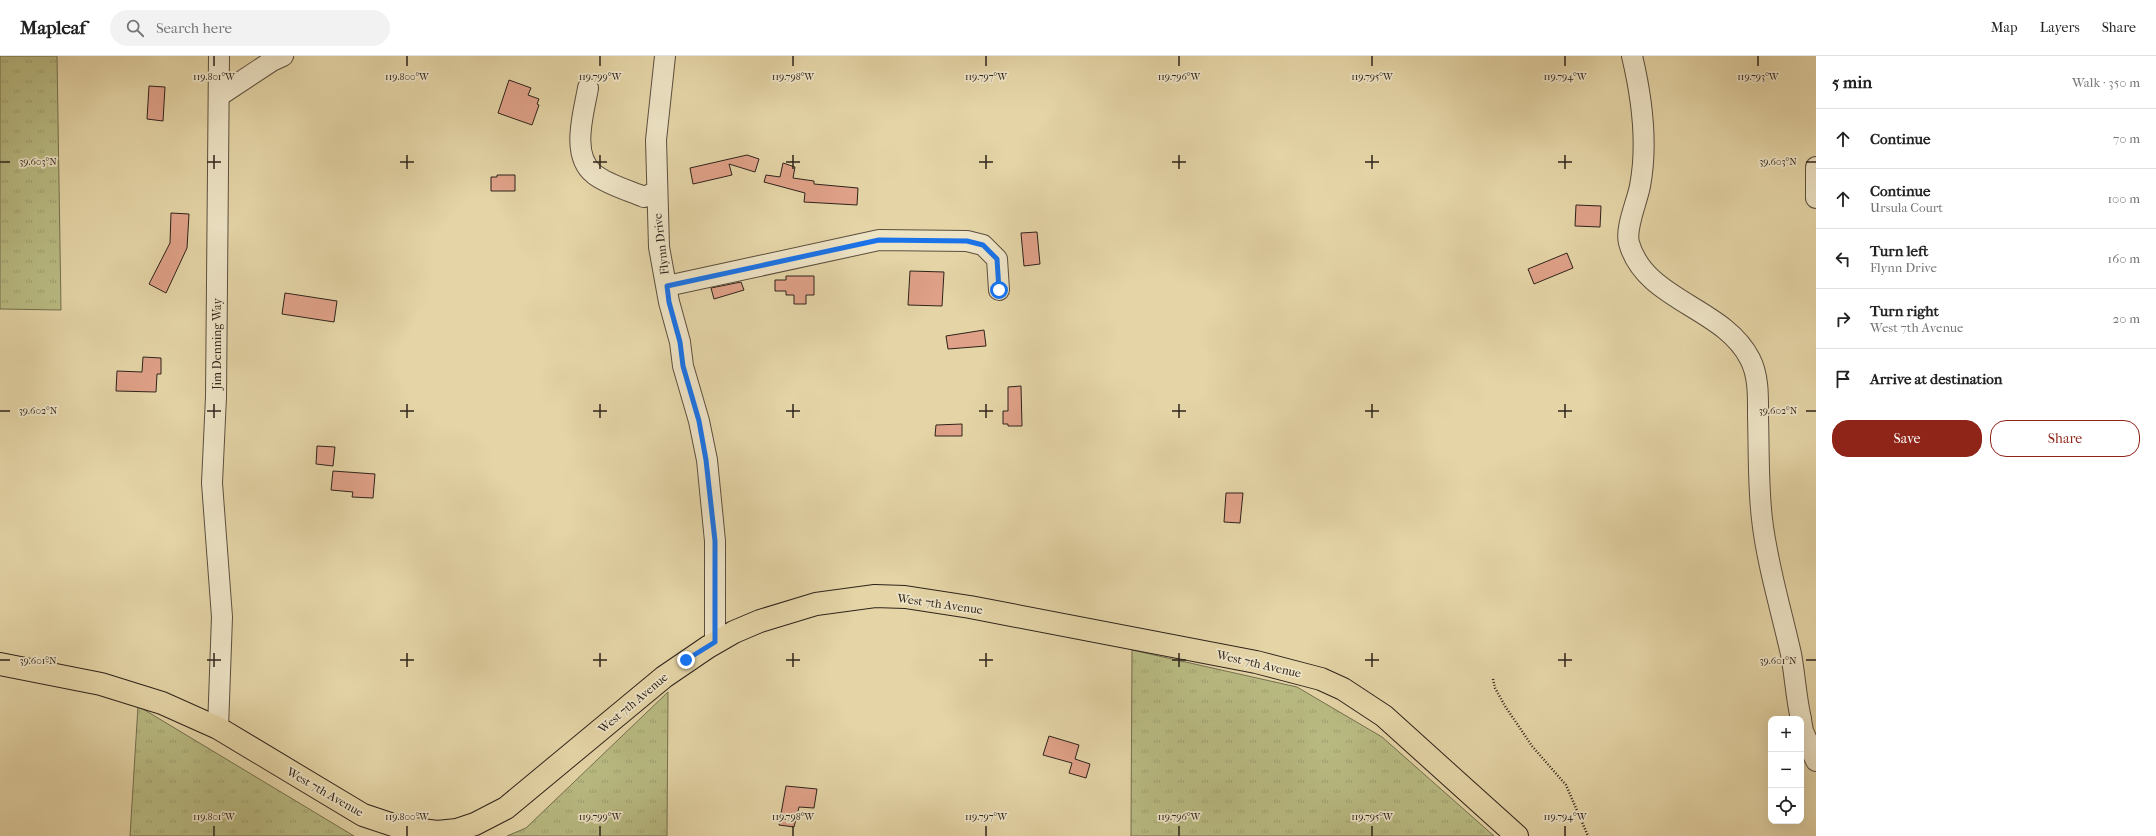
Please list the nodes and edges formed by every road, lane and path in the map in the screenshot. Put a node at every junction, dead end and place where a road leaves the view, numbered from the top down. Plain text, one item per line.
1 (219, 56) edge
2 (283, 56) edge
3 (665, 56) edge
4 (1632, 56) edge
5 (588, 88) dead end
6 (219, 96) junction
7 (1816, 167) edge
8 (656, 192) junction
9 (1816, 198) edge
10 (667, 286) junction
11 (999, 290) dead end
12 (715, 642) junction
13 (0, 664) edge
14 (1493, 679) dead end
15 (1801, 716) edge
16 (218, 728) junction
17 (1804, 733) edge
18 (1816, 761) edge
19 (1517, 836) edge
20 (1588, 836) edge

1 - 6 street, Jim Denning Way
2 - 6 street
3 - 8 street, Flynn Drive
4 - 15 street
5 - 8 street
6 - 16 street, Jim Denning Way
7 - 9 street
8 - 10 street, Flynn Drive
10 - 11 street
10 - 12 street, Flynn Drive
12 - 16 main road, West 7th Avenue
12 - 19 main road, West 7th Avenue
13 - 16 main road, West 7th Avenue
14 - 20 path
17 - 18 street

